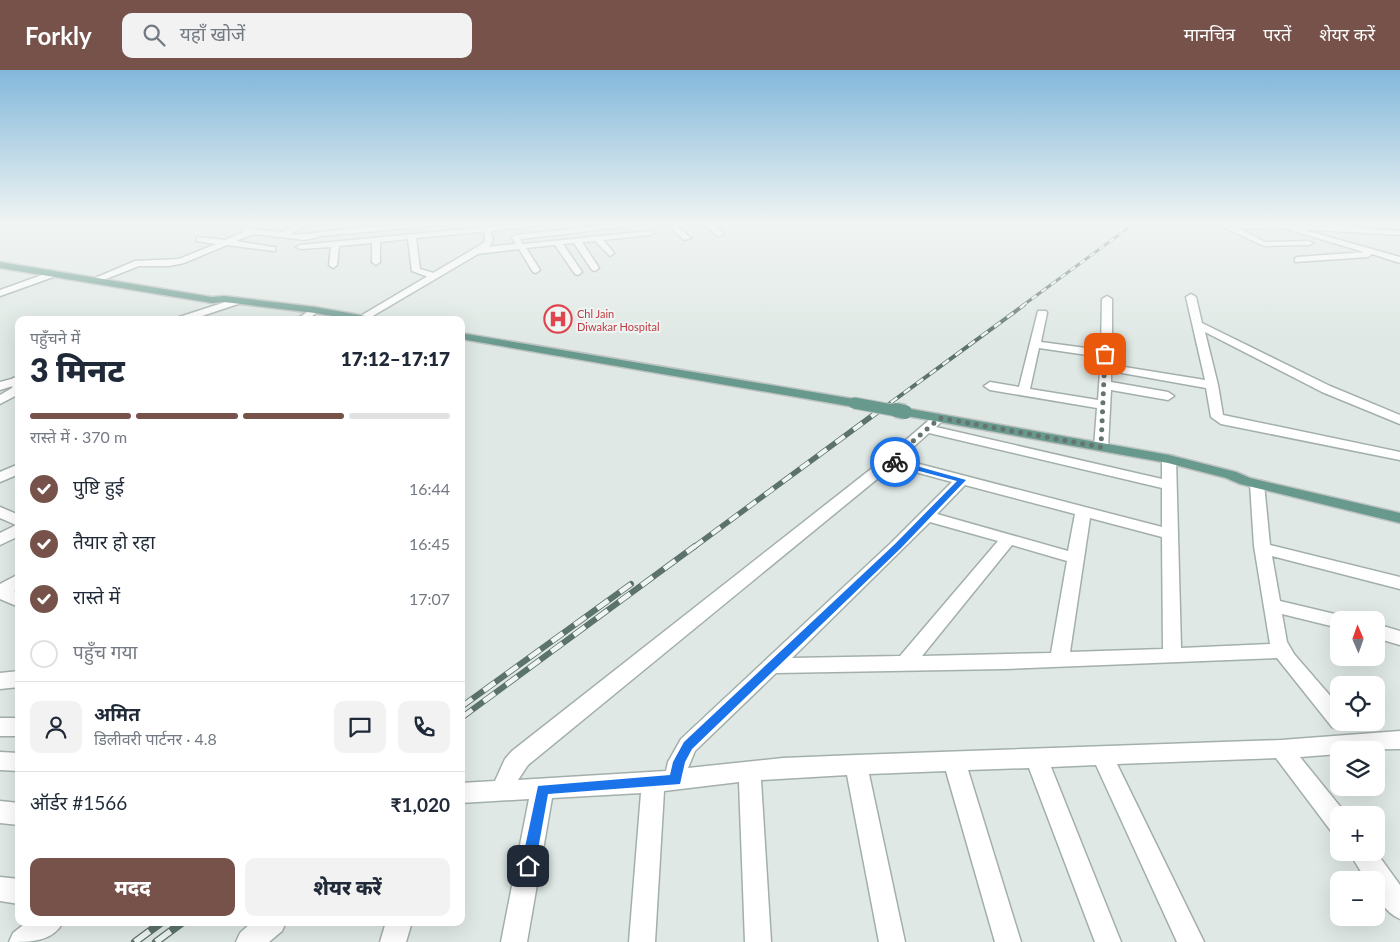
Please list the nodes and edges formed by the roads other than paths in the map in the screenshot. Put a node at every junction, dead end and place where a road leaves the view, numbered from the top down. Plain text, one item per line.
1 (16, 264) edge
2 (136, 264) edge
3 (415, 264) edge
4 (455, 264) edge
5 (532, 264) edge
6 (572, 264) edge
7 (592, 264) edge
8 (0, 265) edge
9 (595, 268) dead end
10 (536, 270) dead end
11 (578, 272) dead end
12 (54, 274) junction
13 (434, 276) junction
14 (100, 278) junction
15 (0, 293) edge
16 (1191, 297) dead end
17 (224, 299) junction
18 (1107, 299) dead end
19 (238, 301) junction
20 (315, 310) junction
21 (1042, 313) dead end
22 (192, 316) edge
23 (306, 316) edge
24 (349, 316) edge
25 (371, 316) edge
26 (1198, 325) junction
27 (465, 337) edge
28 (1034, 344) junction
29 (1105, 354) junction
30 (1106, 367) junction
31 (1166, 378) junction
32 (15, 381) edge
33 (1105, 385) junction
34 (1212, 385) junction
35 (0, 386) edge
36 (990, 386) dead end
37 (15, 391) edge
38 (1024, 391) junction
39 (1168, 396) junction
40 (0, 400) edge
41 (1104, 405) junction
42 (1169, 410) dead end
43 (1400, 420) edge
44 (933, 423) junction
45 (1101, 447) junction
46 (1400, 456) edge
47 (1169, 459) junction
48 (890, 461) junction
49 (15, 470) edge
50 (1231, 475) junction
51 (0, 478) edge
52 (962, 480) junction
53 (1257, 484) junction
54 (1169, 485) junction
55 (1083, 511) junction
56 (1400, 511) edge
57 (0, 512) edge
58 (928, 516) junction
59 (1400, 518) edge
60 (15, 519) edge
61 (15, 531) edge
62 (1170, 534) junction
63 (1008, 539) junction
64 (0, 540) edge
65 (1262, 549) junction
66 (1076, 558) junction
67 (15, 583) edge
68 (1400, 583) edge
69 (0, 592) edge
70 (15, 599) edge
71 (1272, 605) junction
72 (1330, 620) edge
73 (1385, 634) edge
74 (1400, 638) edge
75 (1281, 650) junction
76 (1172, 654) junction
77 (1059, 659) junction
78 (906, 663) junction
79 (772, 666) junction
80 (15, 679) edge
81 (0, 681) edge
82 (1330, 711) edge
83 (0, 727) edge
84 (15, 728) edge
85 (1347, 731) edge
86 (1400, 740) edge
87 (1355, 741) edge
88 (1385, 741) edge
89 (1330, 745) edge
90 (1281, 748) junction
91 (1102, 755) junction
92 (1036, 757) junction
93 (954, 760) junction
94 (0, 761) edge
95 (15, 762) edge
96 (856, 764) junction
97 (750, 771) junction
98 (664, 781) junction
99 (542, 789) junction
100 (502, 790) junction
101 (465, 793) edge
102 (1330, 811) edge
103 (0, 812) edge
104 (15, 814) edge
105 (1368, 861) edge
106 (0, 889) edge
107 (15, 891) edge
108 (1400, 906) edge
109 (44, 926) edge
110 (398, 926) edge
111 (270, 930) edge
112 (22, 942) edge
113 (249, 942) edge
114 (393, 942) edge
115 (514, 942) edge
116 (642, 942) edge
117 (758, 942) edge
118 (892, 942) edge
119 (1008, 942) edge
120 (1108, 942) edge
121 (1191, 942) edge

1 - 14 main road
2 - 14 street
3 - 13 street
4 - 13 street
5 - 10 street
6 - 11 street
7 - 9 street
8 - 12 main road
12 - 15 street
12 - 17 main road
13 - 25 street
14 - 17 main road
16 - 26 street
17 - 19 main road
18 - 29 street
19 - 20 main road
19 - 22 street
20 - 23 street
20 - 24 main road
21 - 28 street
26 - 34 street
26 - 43 street
27 - 44 main road, bridge
28 - 29 street
28 - 38 street
29 - 30 street
30 - 31 street
30 - 33 street
31 - 34 street
31 - 39 street
32 - 35 street
33 - 39 street
33 - 41 street
34 - 46 street
36 - 38 street
37 - 40 street
38 - 41 street
39 - 42 street
41 - 45 street
44 - 45 main road
44 - 48 street
44 - 54 street
45 - 47 main road
47 - 50 main road
47 - 54 street
48 - 52 street
48 - 100 street
49 - 51 street
50 - 53 main road
50 - 56 main road
52 - 55 street
52 - 58 street
53 - 59 main road
53 - 65 street
54 - 62 street
55 - 62 street
55 - 66 street
57 - 60 street
58 - 63 street
58 - 79 street
61 - 64 street
62 - 76 street
63 - 66 street
63 - 78 street
65 - 68 street
65 - 71 street
66 - 77 street
67 - 69 street
69 - 70 street
71 - 72 street
71 - 75 street
73 - 74 street
75 - 76 street
75 - 82 street
76 - 77 street
77 - 78 street
78 - 79 street
79 - 98 street
80 - 81 street
83 - 84 street
85 - 87 street
86 - 88 street
89 - 90 street
90 - 91 street
90 - 102 street
91 - 92 street
91 - 121 street
92 - 93 street
92 - 120 street
93 - 96 street
93 - 119 street
94 - 95 street
96 - 97 street
96 - 118 street
97 - 98 street
97 - 117 street
98 - 99 street
98 - 116 street
99 - 100 street
99 - 115 street
100 - 101 street
103 - 104 street
105 - 108 street
106 - 107 street
109 - 112 street
110 - 114 street
111 - 113 street

